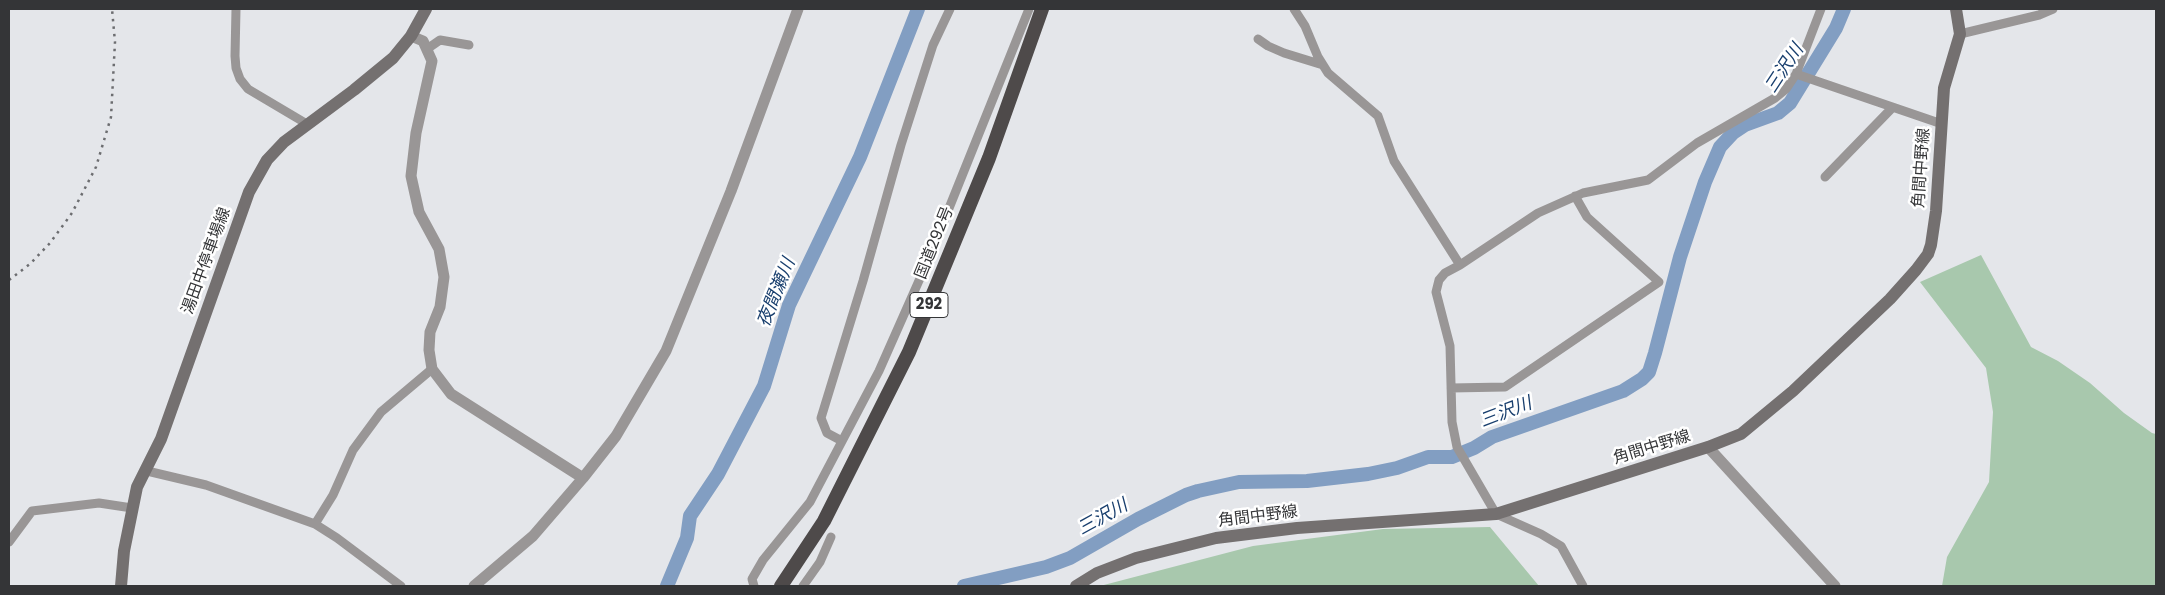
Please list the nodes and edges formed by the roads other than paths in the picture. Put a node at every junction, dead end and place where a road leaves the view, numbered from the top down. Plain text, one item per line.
1 (236, 9) edge
2 (426, 9) edge
3 (798, 9) edge
4 (950, 9) edge
5 (1029, 9) edge
6 (1042, 9) edge
7 (1294, 9) edge
8 (1821, 9) edge
9 (1956, 9) edge
10 (2053, 9) edge
11 (1960, 34) junction
12 (411, 36) junction
13 (1258, 38) dead end
14 (469, 45) dead end
15 (427, 50) junction
16 (1323, 65) junction
17 (1798, 74) junction
18 (1892, 108) junction
19 (307, 124) junction
20 (1942, 124) junction
21 (1825, 177) dead end
22 (1575, 196) junction
23 (1460, 265) junction
24 (432, 369) junction
25 (1451, 388) junction
26 (842, 441) junction
27 (1708, 447) junction
28 (147, 471) junction
29 (583, 478) junction
30 (132, 508) junction
31 (1496, 514) junction
32 (315, 524) junction
33 (831, 537) dead end
34 (9, 542) edge
35 (121, 586) edge
36 (401, 586) edge
37 (474, 586) edge
38 (754, 586) edge
39 (781, 586) edge
40 (803, 586) edge
41 (1076, 586) edge
42 (1583, 586) edge
43 (1835, 586) edge

1 - 19 street
2 - 12 main road, 湯田中停車場線
3 - 29 street
4 - 26 street
5 - 26 street
6 - 39 highway, 国道292号 / 292
7 - 16 street
8 - 17 street
9 - 11 main road, 角間中野線
10 - 11 street
11 - 20 main road, 角間中野線
12 - 15 street
12 - 19 main road, 湯田中停車場線
13 - 16 street
14 - 15 street
15 - 24 street
16 - 23 street
17 - 18 street
17 - 22 street
18 - 20 street
18 - 21 street
19 - 28 main road, 湯田中停車場線
20 - 27 main road, 角間中野線
22 - 23 street
22 - 25 street
23 - 25 street
24 - 29 street
24 - 32 street
25 - 31 street
26 - 38 street
27 - 31 main road, 角間中野線
27 - 43 street
28 - 30 main road, 湯田中停車場線
28 - 32 street
29 - 37 street
30 - 34 street
30 - 35 main road, 湯田中停車場線
31 - 41 main road, 角間中野線
31 - 42 street
32 - 36 street
33 - 40 street

